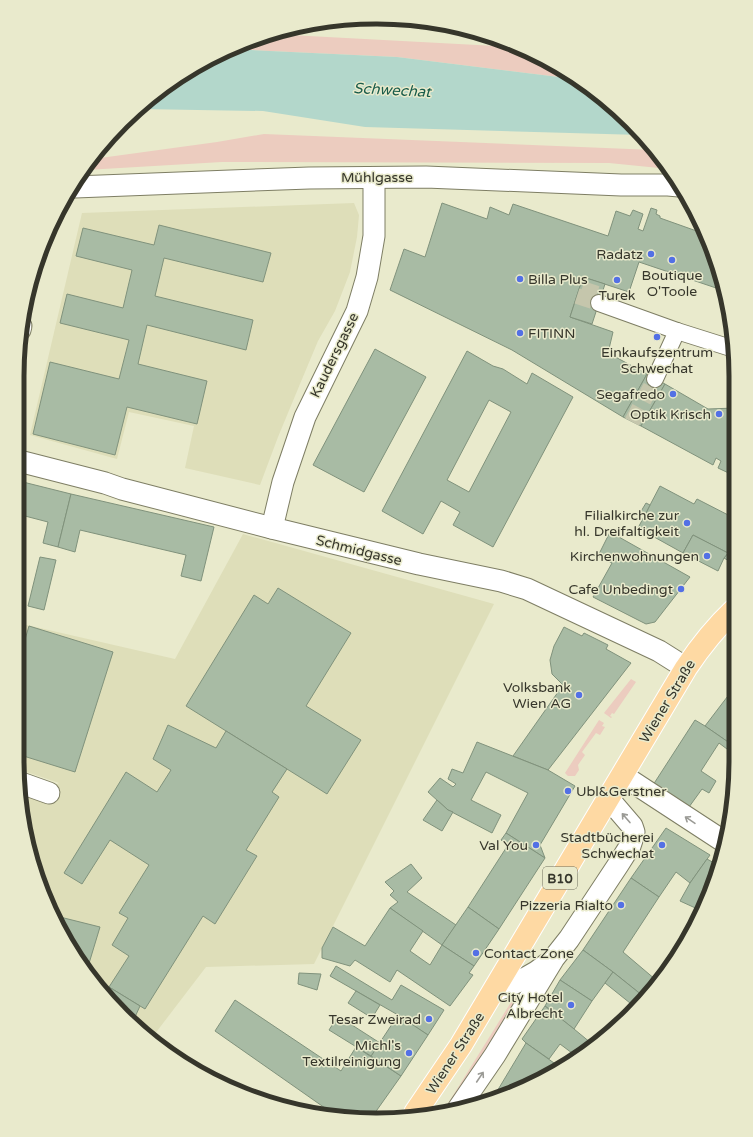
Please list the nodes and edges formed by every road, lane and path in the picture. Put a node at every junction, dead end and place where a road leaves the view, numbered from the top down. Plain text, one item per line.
1 (374, 178) junction
2 (673, 185) edge
3 (79, 187) edge
4 (599, 303) tunnel mouth
5 (678, 331) junction
6 (727, 347) edge
7 (655, 379) tunnel mouth
8 (24, 462) edge
9 (272, 528) junction
10 (729, 615) edge
11 (686, 668) junction
12 (622, 776) junction
13 (25, 784) edge
14 (49, 792) dead end
15 (608, 798) junction
16 (720, 839) edge
17 (554, 958) junction
18 (493, 992) junction
19 (463, 1102) edge
20 (417, 1111) edge

1 - 2 street, Mühlgasse
1 - 3 street, Mühlgasse
1 - 9 street, Kaudersgasse
4 - 5 street
5 - 6 street
5 - 7 street
8 - 9 street, Schmidgasse
9 - 11 street, Schmidgasse
10 - 11 main road, Wiener Straße / B10
11 - 12 main road, Wiener Straße / B10
12 - 15 main road, Wiener Straße / B10
16 -> 12 street
13 - 14 street
17 -> 15 street
15 - 18 main road, Wiener Straße / B10
17 - 18 street
19 -> 17 street
18 - 20 main road, Wiener Straße / B10

